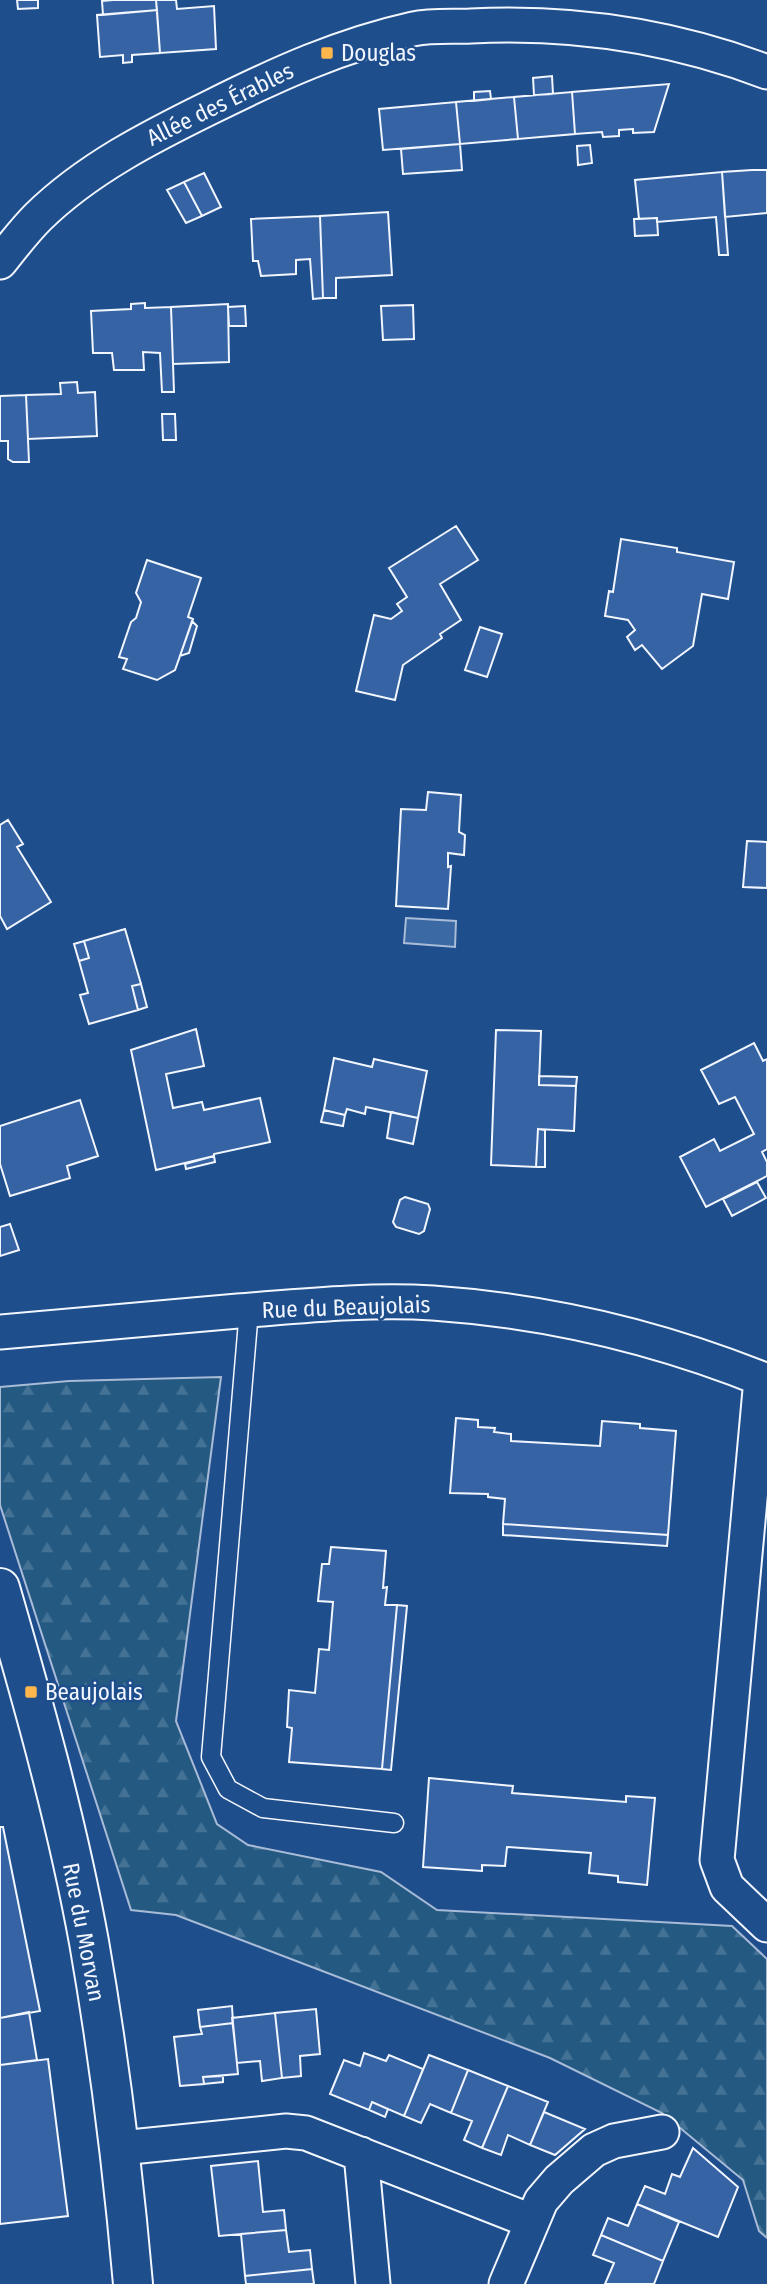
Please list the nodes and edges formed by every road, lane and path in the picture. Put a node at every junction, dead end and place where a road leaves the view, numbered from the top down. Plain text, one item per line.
1 (422, 14) edge
2 (767, 72) edge
3 (0, 262) edge
4 (249, 1310) junction
5 (0, 1332) edge
6 (764, 1380) edge
7 (0, 1588) edge
8 (394, 1823) dead end
9 (767, 1925) edge
10 (662, 2132) dead end
11 (121, 2148) junction
12 (361, 2154) junction
13 (531, 2221) junction
14 (133, 2284) edge
15 (373, 2284) edge
16 (506, 2284) edge

1 - 2 street, Allée des Érables
1 - 3 street, Allée des Érables
4 - 5 street, Rue du Beaujolais
4 - 6 street, Rue du Beaujolais
4 - 8 lane
6 - 9 street
7 - 11 street, Rue du Morvan
10 - 13 street
11 - 12 street
11 - 14 street, Rue du Morvan
12 - 13 street
12 - 15 street
13 - 16 street

